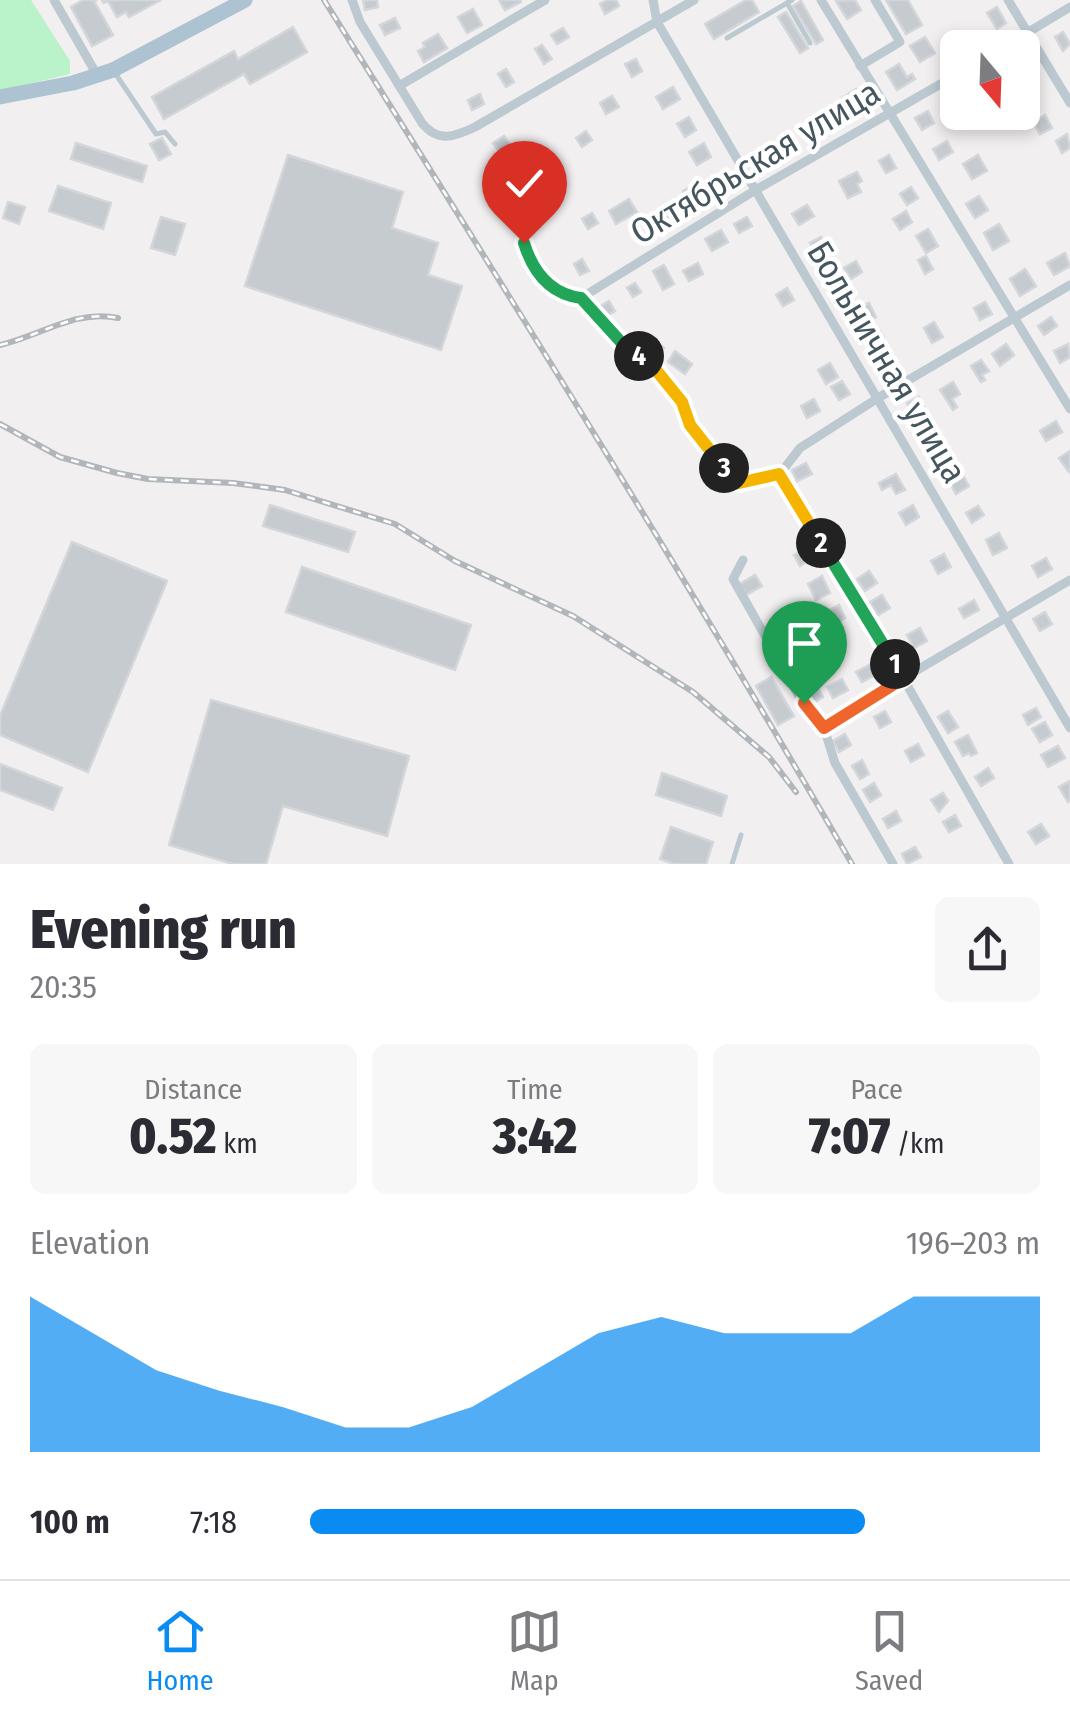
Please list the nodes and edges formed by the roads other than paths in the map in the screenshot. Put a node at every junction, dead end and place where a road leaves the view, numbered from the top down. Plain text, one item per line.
1 (54, 0) edge
2 (245, 0) edge
3 (352, 0) edge
4 (545, 0) edge
5 (653, 0) edge
6 (694, 0) edge
7 (821, 0) edge
8 (875, 0) edge
9 (1008, 0) edge
10 (789, 1) edge
11 (1070, 7) edge
12 (657, 22) junction
13 (1025, 30) edge
14 (1032, 30) edge
15 (727, 38) dead end
16 (810, 42) dead end
17 (1040, 54) edge
18 (860, 66) junction
19 (105, 73) junction
20 (940, 84) edge
21 (399, 86) junction
22 (0, 97) edge
23 (1070, 103) edge
24 (889, 114) junction
25 (175, 144) dead end
26 (754, 191) junction
27 (524, 243) dead end
28 (1070, 285) edge
29 (581, 298) junction
30 (1014, 317) junction
31 (878, 398) junction
32 (1070, 409) edge
33 (779, 474) junction
34 (742, 560) dead end
35 (1070, 580) edge
36 (1005, 618) junction
37 (904, 678) junction
38 (824, 728) junction
39 (1070, 728) edge
40 (741, 834) dead end
41 (732, 864) edge
42 (893, 864) edge
43 (1009, 864) edge

1 - 19 street
2 - 19 main road
3 - 21 street
4 - 21 street
5 - 12 street, Больничная улица
6 - 12 street
7 - 18 street
8 - 18 street
9 - 13 street
10 - 15 lane
10 - 16 lane
11 - 14 street
12 - 21 street
12 - 26 street, Больничная улица
17 - 23 street
18 - 24 street
19 - 22 main road
19 - 25 lane
20 - 24 street, Октябрьская улица
24 - 26 street, Октябрьская улица
24 - 30 street
26 - 29 street, Октябрьская улица
26 - 31 street, Больничная улица
27 - 29 lane
28 - 30 street
29 - 33 lane
30 - 31 street
30 - 32 street
31 - 33 street
31 - 36 street, Больничная улица
33 - 37 street
34 - 38 street
35 - 36 street
36 - 37 street
36 - 39 street, Больничная улица
37 - 38 street
37 - 43 street
38 - 42 street
40 - 41 lane

